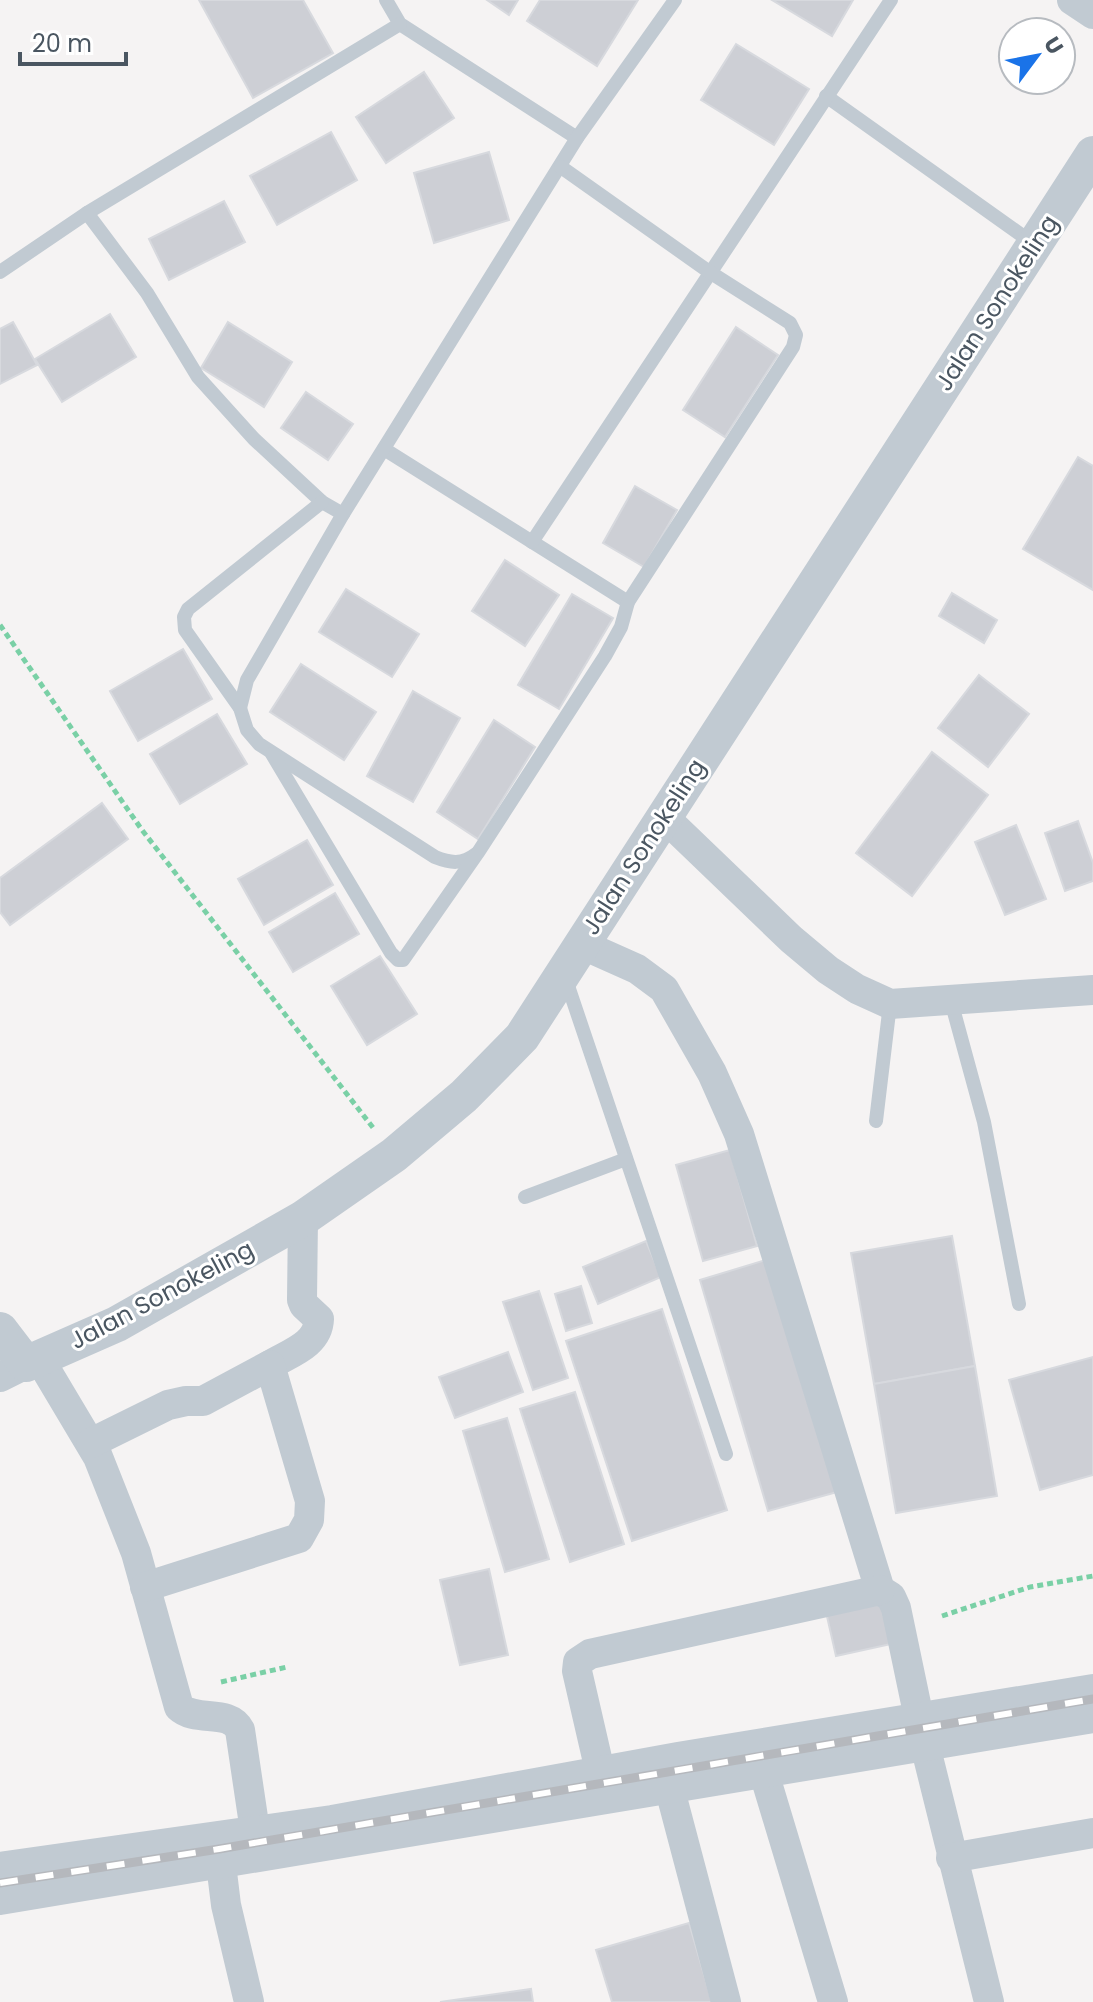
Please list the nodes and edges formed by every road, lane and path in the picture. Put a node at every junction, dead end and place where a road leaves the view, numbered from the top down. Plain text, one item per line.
1 (386, 0) edge
2 (675, 0) edge
3 (891, 0) edge
4 (1072, 0) edge
5 (1093, 14) edge
6 (400, 24) junction
7 (826, 96) junction
8 (577, 138) junction
9 (1093, 154) edge
10 (561, 167) junction
11 (87, 213) junction
12 (1035, 244) junction
13 (708, 271) junction
14 (0, 272) edge
15 (384, 449) junction
16 (322, 502) junction
17 (343, 514) junction
18 (532, 542) junction
19 (628, 602) junction
20 (0, 625) edge
21 (240, 708) junction
22 (272, 754) junction
23 (663, 816) junction
24 (479, 851) junction
25 (572, 958) junction
26 (1092, 993) edge
27 (951, 1001) junction
28 (890, 1004) junction
29 (876, 1121) dead end
30 (394, 1155) junction
31 (626, 1159) junction
32 (525, 1197) dead end
33 (303, 1218) junction
34 (1019, 1304) dead end
35 (0, 1330) edge
36 (270, 1365) junction
37 (22, 1367) edge
38 (91, 1443) junction
39 (726, 1454) dead end
40 (1093, 1576) edge
41 (145, 1587) junction
42 (880, 1590) junction
43 (942, 1616) dead end
44 (287, 1667) dead end
45 (1093, 1689) edge
46 (174, 1694) junction
47 (1093, 1718) edge
48 (922, 1731) junction
49 (600, 1771) junction
50 (764, 1773) junction
51 (670, 1790) junction
52 (255, 1831) junction
53 (1092, 1836) edge
54 (951, 1858) junction
55 (221, 1864) junction
56 (0, 1867) edge
57 (0, 1900) edge
58 (249, 2002) edge
59 (726, 2002) edge
60 (833, 2002) edge
61 (989, 2002) edge

1 - 6 lane
2 - 8 lane
3 - 7 lane
4 - 5 street
6 - 8 lane
6 - 11 lane
7 - 12 lane
7 - 13 lane
8 - 10 lane
9 - 12 street, Jalan Sonokeling
10 - 13 lane
10 - 15 lane
11 - 14 lane
11 - 16 lane
12 - 23 street, Jalan Sonokeling
13 - 18 lane
13 - 19 lane
15 - 17 lane
15 - 18 lane
16 - 17 lane
16 - 21 lane
17 - 21 lane
18 - 19 lane
19 - 24 lane
20 - 30 path
21 - 22 lane
22 - 24 lane
22 - 24 lane
23 - 25 street, Jalan Sonokeling
23 - 28 street
25 - 30 street, Jalan Sonokeling
25 - 31 lane
25 - 42 street
26 - 27 street
27 - 28 street
27 - 34 lane
28 - 29 lane
30 - 33 street, Jalan Sonokeling
31 - 32 lane
31 - 39 lane
33 - 36 street
33 - 37 street, Jalan Sonokeling
35 - 37 street
36 - 38 street
36 - 41 street
37 - 38 street
38 - 41 street
40 - 43 path
41 - 46 street
42 - 48 street
42 - 49 street
44 - 46 path
45 - 48 street
46 - 52 street
47 - 48 street
48 - 49 street
48 - 50 street
48 - 54 street
49 - 52 street
50 - 51 street
50 - 60 street
51 - 55 street
51 - 59 street
52 - 56 street
53 - 54 street
54 - 61 street
55 - 57 street
55 - 58 street

